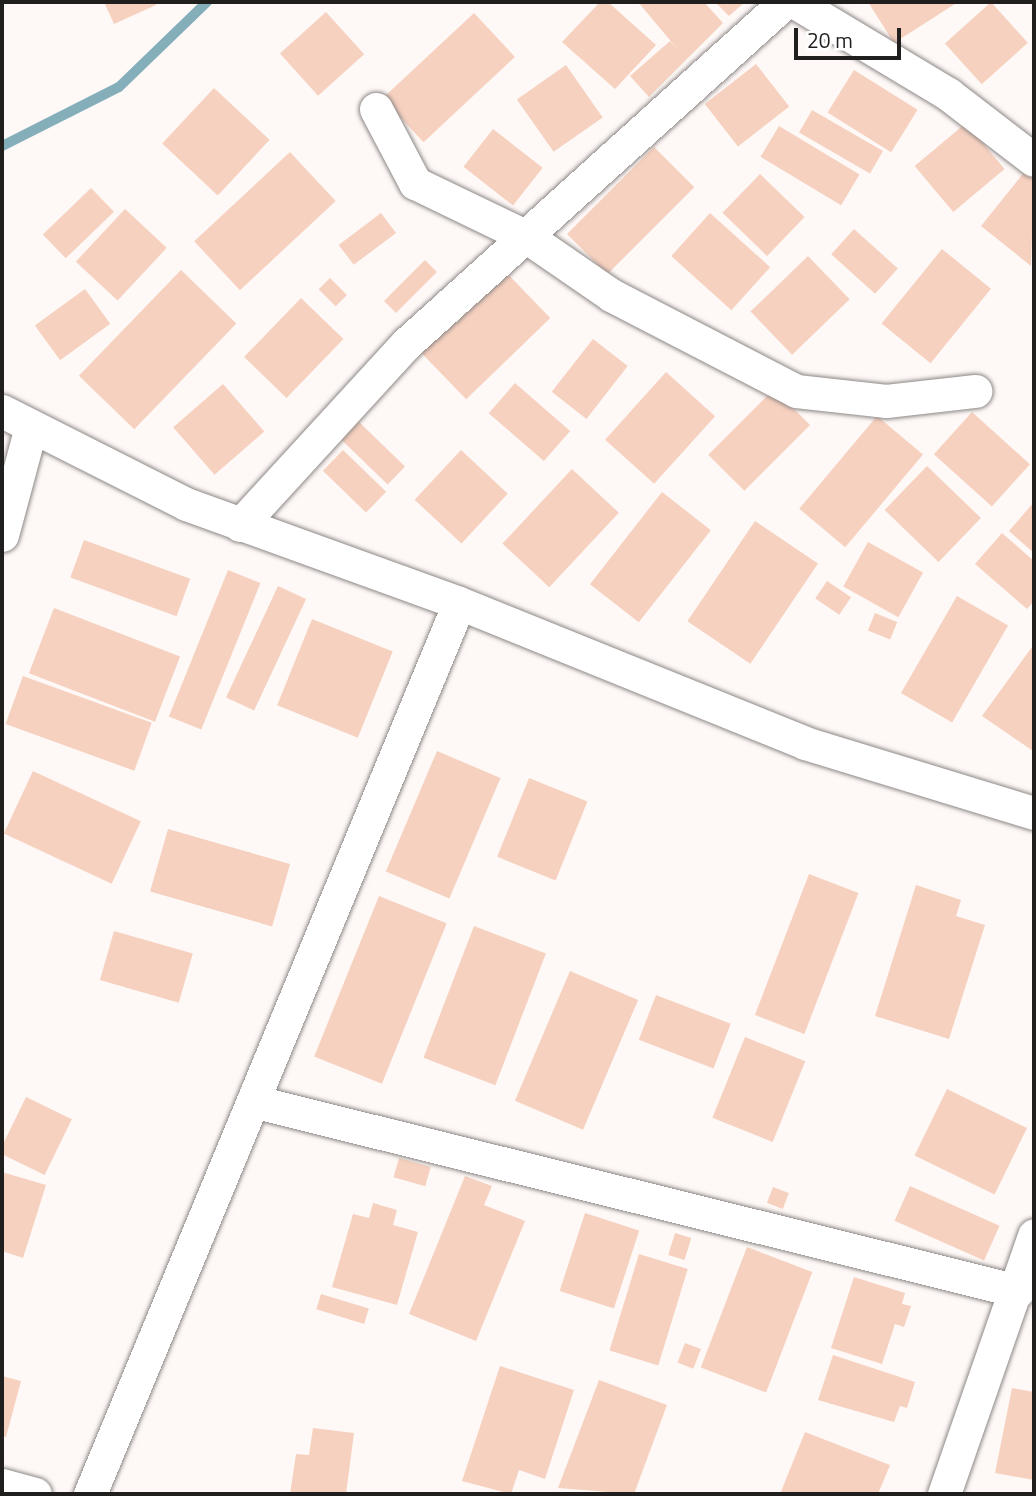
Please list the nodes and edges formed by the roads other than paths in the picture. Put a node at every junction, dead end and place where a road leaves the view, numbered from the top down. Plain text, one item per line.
1 (785, 2) edge
2 (796, 2) edge
3 (376, 109) dead end
4 (1034, 160) edge
5 (527, 237) junction
6 (975, 391) dead end
7 (2, 411) edge
8 (31, 427) junction
9 (240, 525) junction
10 (2, 535) edge
11 (459, 603) junction
12 (1034, 813) edge
13 (256, 1102) junction
14 (1034, 1235) edge
15 (1018, 1291) junction
16 (2, 1485) edge
17 (35, 1494) edge
18 (90, 1494) edge
19 (944, 1494) edge

1 - 5 street
2 - 4 street
3 - 5 street
5 - 6 street
5 - 9 street
7 - 8 street
8 - 9 street
8 - 10 street
9 - 11 street
11 - 12 street
11 - 13 street
13 - 15 street
13 - 18 street
14 - 15 street
15 - 19 street
16 - 17 street

